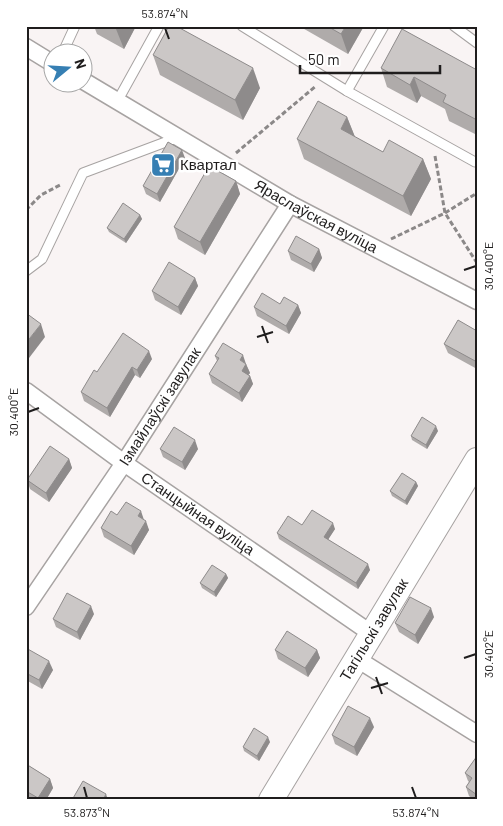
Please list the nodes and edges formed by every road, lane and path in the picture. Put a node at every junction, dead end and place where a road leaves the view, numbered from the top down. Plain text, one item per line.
1 (75, 26) edge
2 (160, 26) edge
3 (242, 26) edge
4 (384, 26) edge
5 (454, 26) edge
6 (68, 42) edge
7 (477, 43) edge
8 (26, 47) edge
9 (42, 57) edge
10 (326, 78) junction
11 (92, 86) edge
12 (348, 91) junction
13 (118, 100) junction
14 (179, 138) junction
15 (432, 138) junction
16 (475, 162) dead end
17 (224, 164) junction
18 (83, 173) junction
19 (477, 193) edge
20 (290, 204) junction
21 (26, 210) edge
22 (444, 212) junction
23 (374, 248) junction
24 (477, 263) edge
25 (26, 270) edge
26 (477, 301) edge
27 (26, 391) edge
28 (477, 460) edge
29 (124, 463) junction
30 (26, 606) edge
31 (372, 634) junction
32 (357, 659) junction
33 (474, 729) edge
34 (272, 800) edge

1 - 6 lane
2 - 13 lane
3 - 10 lane
4 - 12 lane
5 - 7 lane
8 - 9 street
10 - 12 lane
10 - 17 path
11 - 13 street, Яраслаўская вуліца
12 - 15 lane
13 - 14 street, Яраслаўская вуліца
14 - 17 street, Яраслаўская вуліца
14 - 18 lane
15 - 16 lane
15 - 22 path
17 - 20 street, Яраслаўская вуліца
18 - 21 path
18 - 25 lane
19 - 22 path
20 - 23 street, Яраслаўская вуліца
20 - 29 street, Ізмайлаўскі завулак
22 - 23 path
22 - 24 path
23 - 26 street, Яраслаўская вуліца
27 - 29 street, Станцыйная вуліца
28 - 31 main road, Тагільскі завулак
29 - 30 street, Ізмайлаўскі завулак
29 - 31 street, Станцыйная вуліца
31 - 32 main road, Тагільскі завулак
32 - 33 street
32 - 34 main road, Тагільскі завулак

